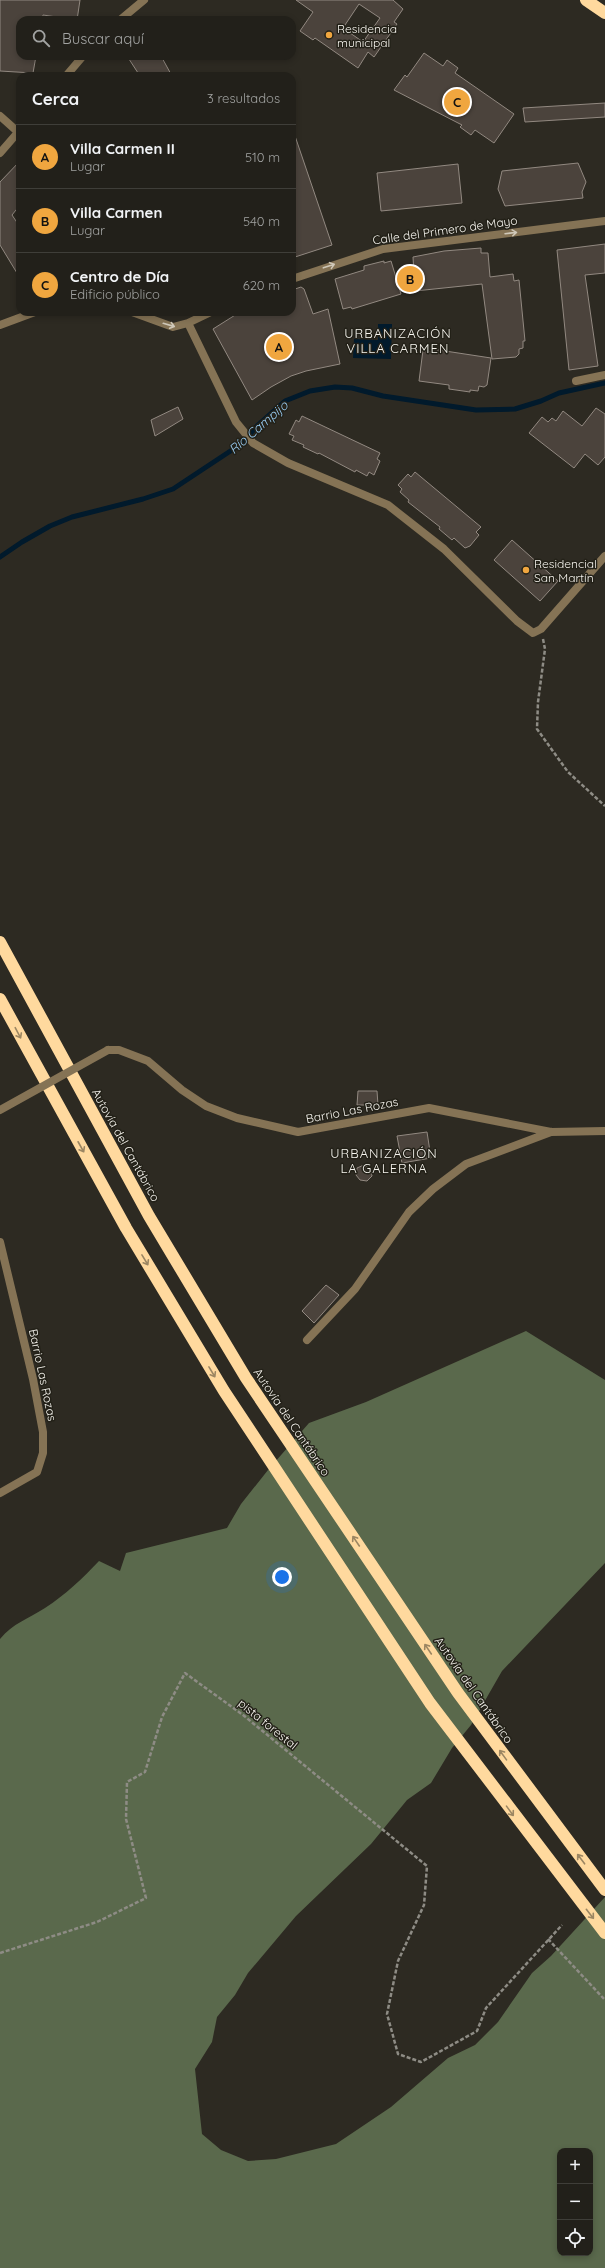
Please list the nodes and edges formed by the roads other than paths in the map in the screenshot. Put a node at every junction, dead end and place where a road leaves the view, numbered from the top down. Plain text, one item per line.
1 (144, 0) edge
2 (586, 0) edge
3 (605, 13) edge
4 (125, 16) edge
5 (80, 60) edge
6 (69, 72) edge
7 (0, 116) edge
8 (16, 129) edge
9 (16, 134) edge
10 (0, 153) edge
11 (605, 221) edge
12 (296, 278) edge
13 (23, 316) edge
14 (143, 316) edge
15 (203, 316) edge
16 (0, 324) edge
17 (188, 324) junction
18 (605, 375) edge
19 (576, 381) dead end
20 (605, 556) edge
21 (0, 942) edge
22 (0, 999) edge
23 (0, 1110) edge
24 (605, 1131) edge
25 (551, 1132) junction
26 (0, 1242) edge
27 (307, 1340) dead end
28 (0, 1493) edge
29 (605, 1890) edge
30 (605, 1933) edge

1 - 4 street
2 - 3 highway
5 - 6 street
7 - 8 street
9 - 10 street
12 -> 11 street, Calle del Primero de Mayo
13 - 16 street
14 -> 17 street
15 - 17 street
17 - 20 street
18 - 19 street
29 -> 21 highway, Autovía del Cantábrico
22 -> 30 highway
23 - 25 street, Barrio Las Rozas, bridge
24 - 25 street, Barrio Las Rozas
25 - 27 street, Barrio Las Rozas
26 - 28 street, Barrio Las Rozas

